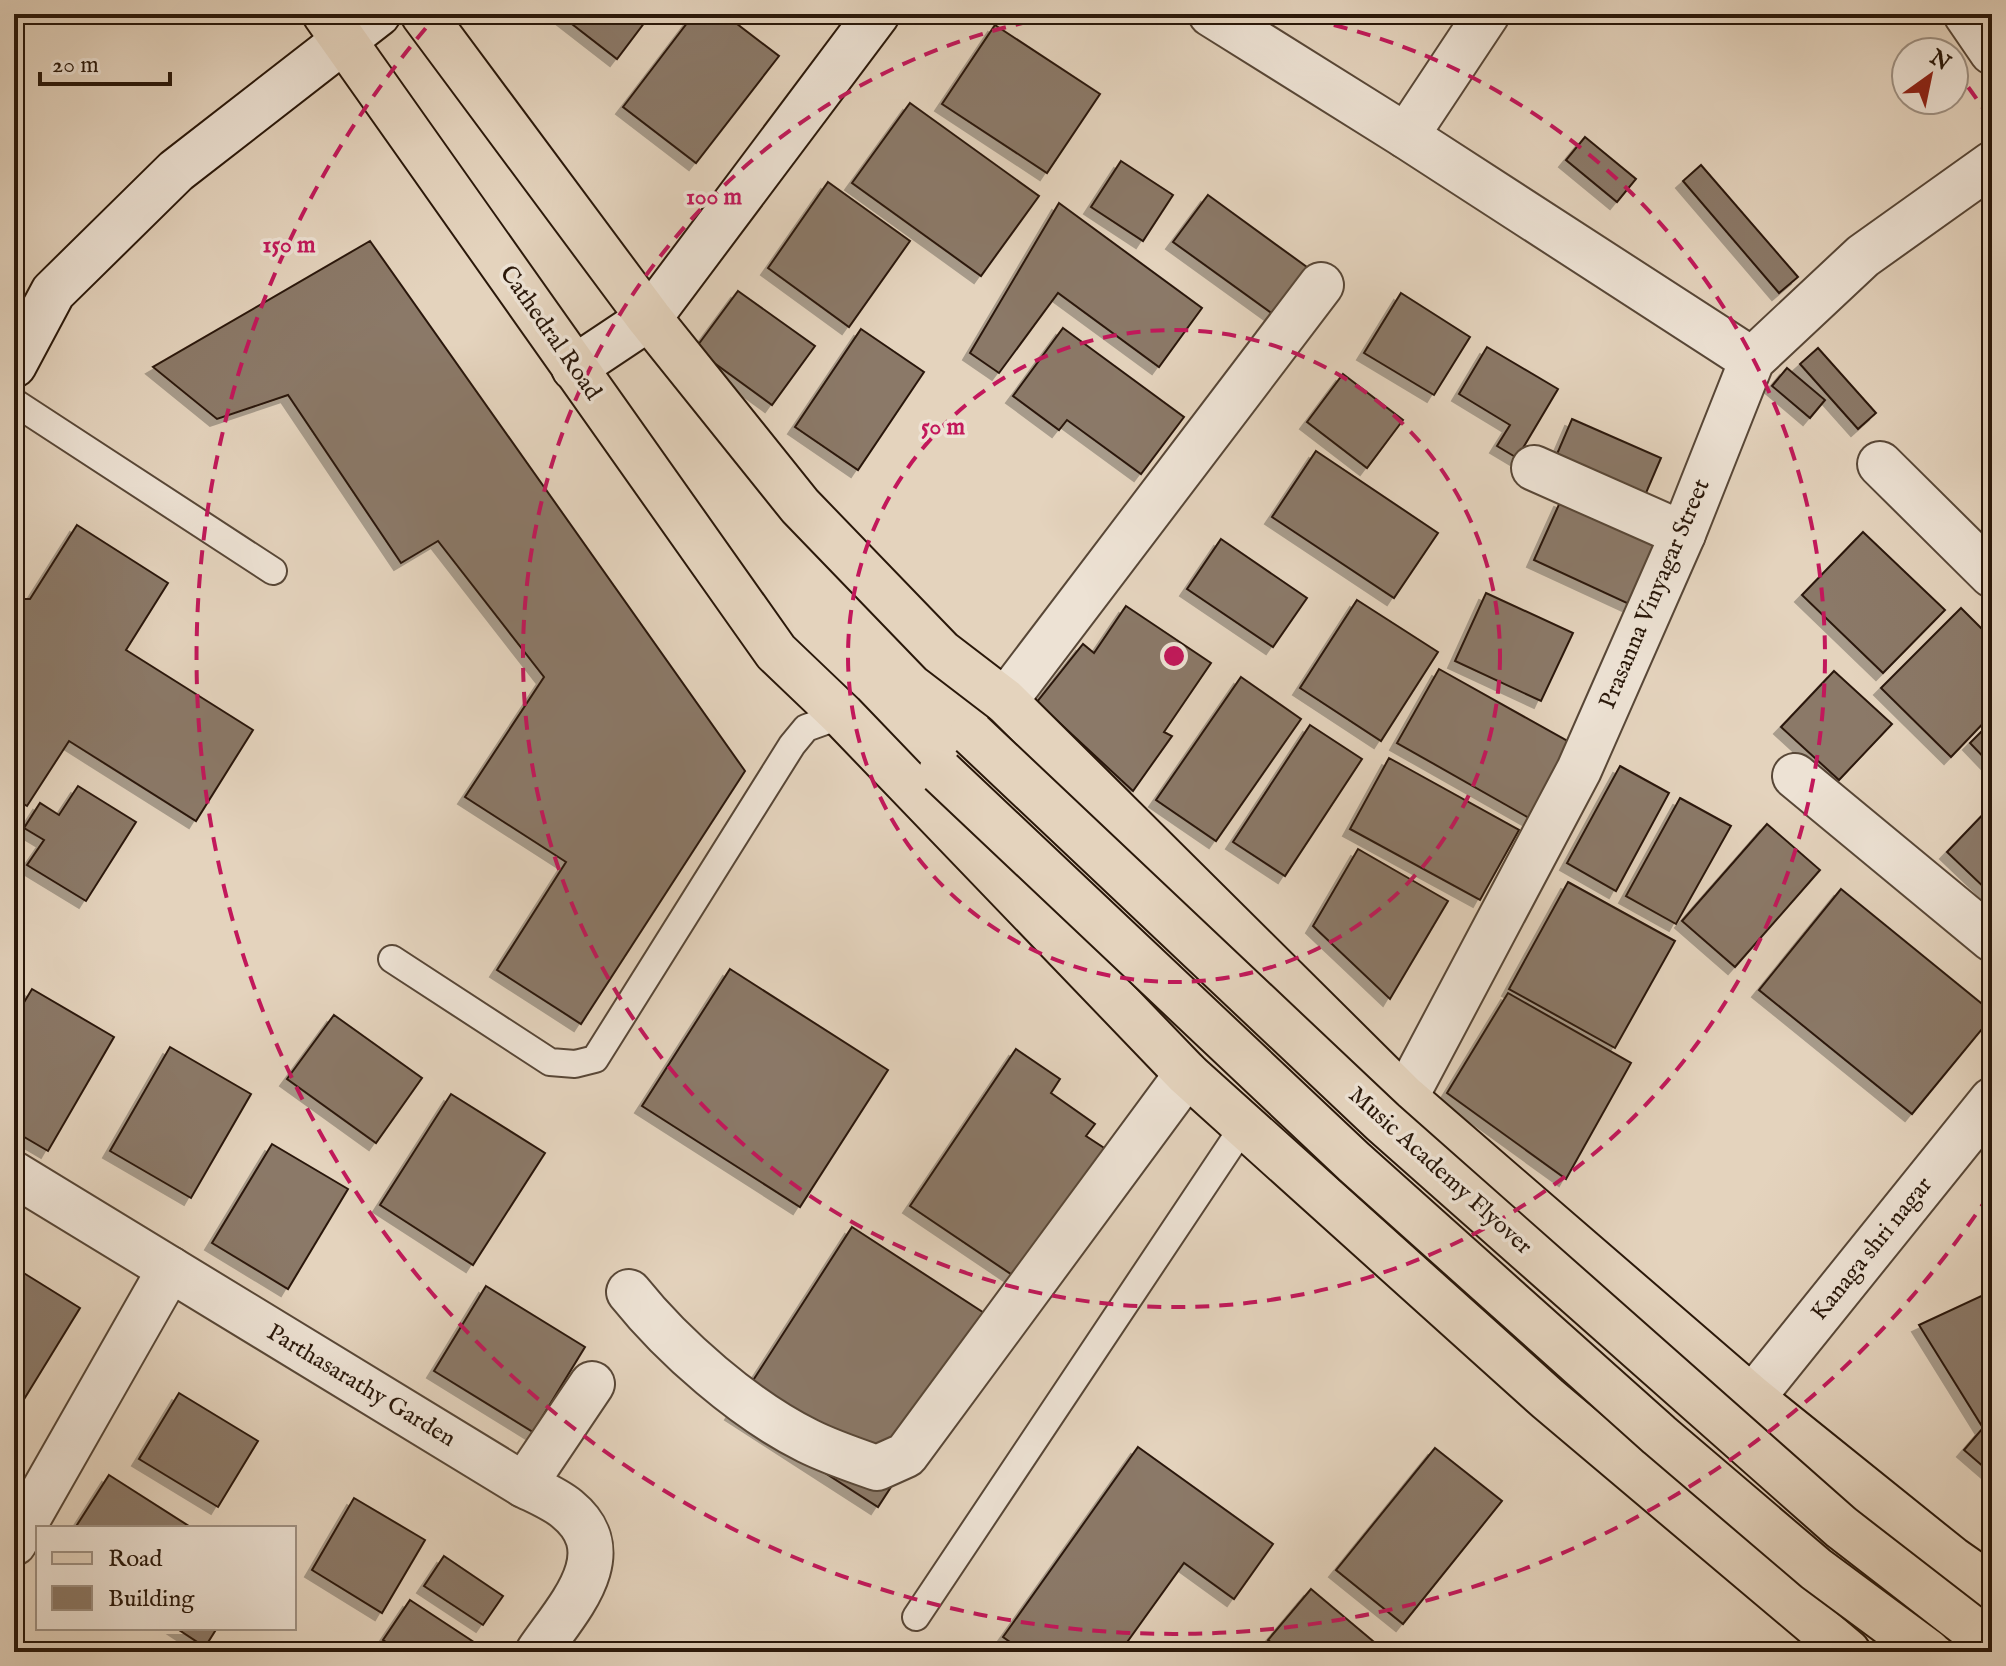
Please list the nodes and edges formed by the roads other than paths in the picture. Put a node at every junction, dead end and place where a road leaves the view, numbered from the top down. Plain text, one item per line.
1 (378, 14) edge
2 (423, 14) edge
3 (877, 14) edge
4 (1211, 14) edge
5 (1487, 14) edge
6 (1966, 14) edge
7 (334, 27) edge
8 (1992, 52) edge
9 (1406, 136) junction
10 (1992, 164) edge
11 (1321, 285) dead end
12 (649, 318) junction
13 (1752, 360) junction
14 (14, 365) edge
15 (574, 368) junction
16 (14, 402) edge
17 (1880, 464) dead end
18 (1534, 468) dead end
19 (1683, 534) junction
20 (273, 571) dead end
21 (1992, 575) edge
22 (941, 652) junction
23 (1005, 701) junction
24 (842, 715) junction
25 (1795, 776) dead end
26 (1992, 939) edge
27 (392, 959) dead end
28 (1187, 1074) junction
29 (1405, 1098) junction
30 (1992, 1100) edge
31 (1245, 1124) junction
32 (14, 1174) edge
33 (170, 1269) junction
34 (629, 1292) dead end
35 (1652, 1312) junction
36 (592, 1384) dead end
37 (1752, 1398) junction
38 (1548, 1399) junction
39 (524, 1485) junction
40 (14, 1543) edge
41 (1992, 1587) edge
42 (916, 1617) dead end
43 (1992, 1644) edge
44 (538, 1652) edge
45 (1848, 1652) edge
46 (1928, 1652) edge

1 - 7 street
2 - 12 main road
3 - 12 street
4 - 9 street
5 - 9 street
6 - 8 street
7 - 14 street
7 - 15 main road, Cathedral Road
9 - 13 street
10 - 13 street, Prasanna Vinyagar Street
11 - 23 street
12 - 15 street
12 - 22 main road
13 - 19 street, Prasanna Vinyagar Street
15 - 24 main road, Cathedral Road
16 - 20 lane
17 - 21 street
18 - 19 street
19 - 29 street, Prasanna Vinyagar Street
22 - 23 main road
22 - 43 main road, Music Academy Flyover, bridge
23 - 29 main road
24 - 27 lane
24 - 28 main road
24 - 46 main road, Music Academy Flyover, bridge
25 - 26 street
28 - 31 main road
28 - 34 street
29 - 35 main road
30 - 37 street, Kanaga shri nagar
31 - 38 main road
31 - 42 lane
32 - 33 street, Parthasarathy Garden
33 - 39 street, Parthasarathy Garden
33 - 40 street
35 - 37 main road
35 - 38 main road
36 - 39 street
37 - 41 main road
38 - 45 main road
39 - 44 street, Parthasarathy Garden

